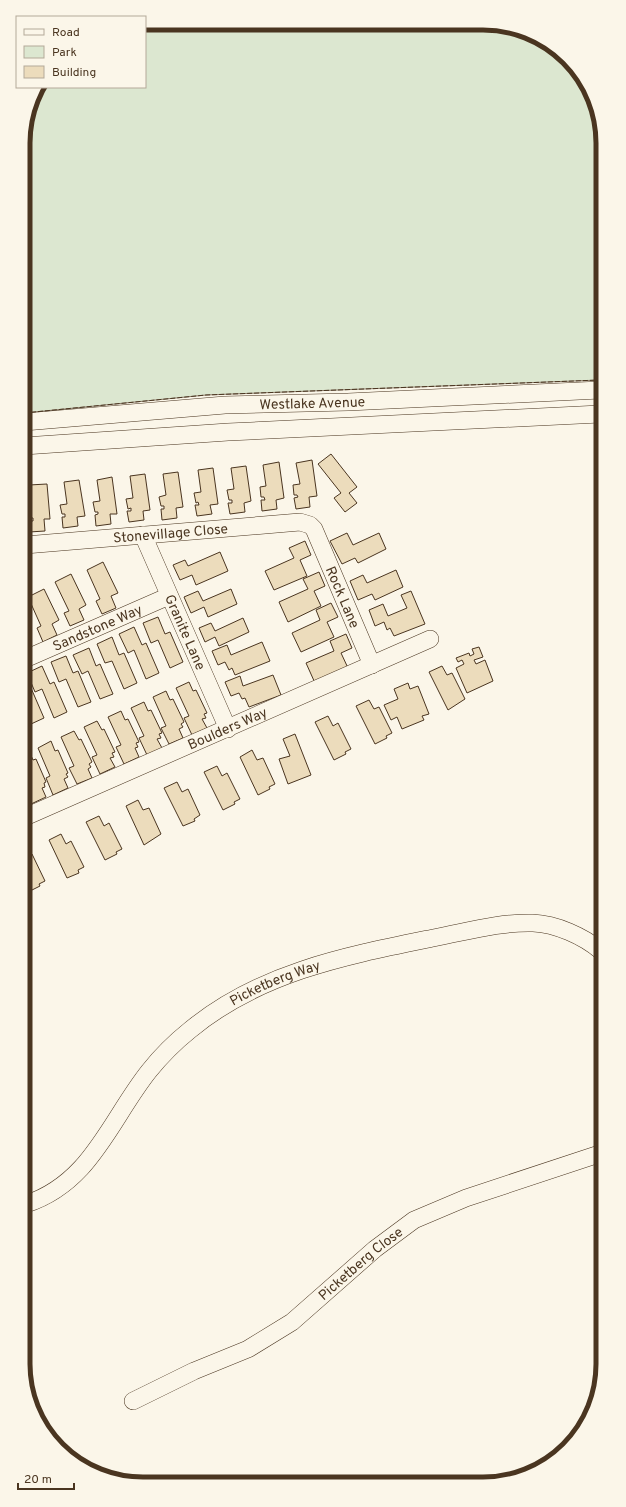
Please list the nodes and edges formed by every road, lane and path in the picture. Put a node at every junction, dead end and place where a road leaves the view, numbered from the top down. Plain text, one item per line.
1 (596, 390) edge
2 (596, 414) edge
3 (30, 422) edge
4 (30, 446) edge
5 (314, 529) joint
6 (143, 535) junction
7 (30, 544) edge
8 (169, 596) junction
9 (430, 639) dead end
10 (30, 657) edge
11 (372, 665) junction
12 (228, 729) junction
13 (30, 815) edge
14 (596, 946) edge
15 (596, 1155) edge
16 (30, 1203) edge
17 (133, 1401) dead end

1 - 3 street, Westlake Avenue
2 - 4 street, Westlake Avenue
5 - 6 street, Stonevillage Close
5 - 11 street, Rock Lane
6 - 7 street, Stonevillage Close
6 - 8 street, Granite Lane
8 - 10 street, Sandstone Way
8 - 12 street, Granite Lane
9 - 11 street, Boulders Way
11 - 12 street, Boulders Way
12 - 13 street, Boulders Way
14 - 16 street, Picketberg Way
15 - 17 street, Picketberg Close

